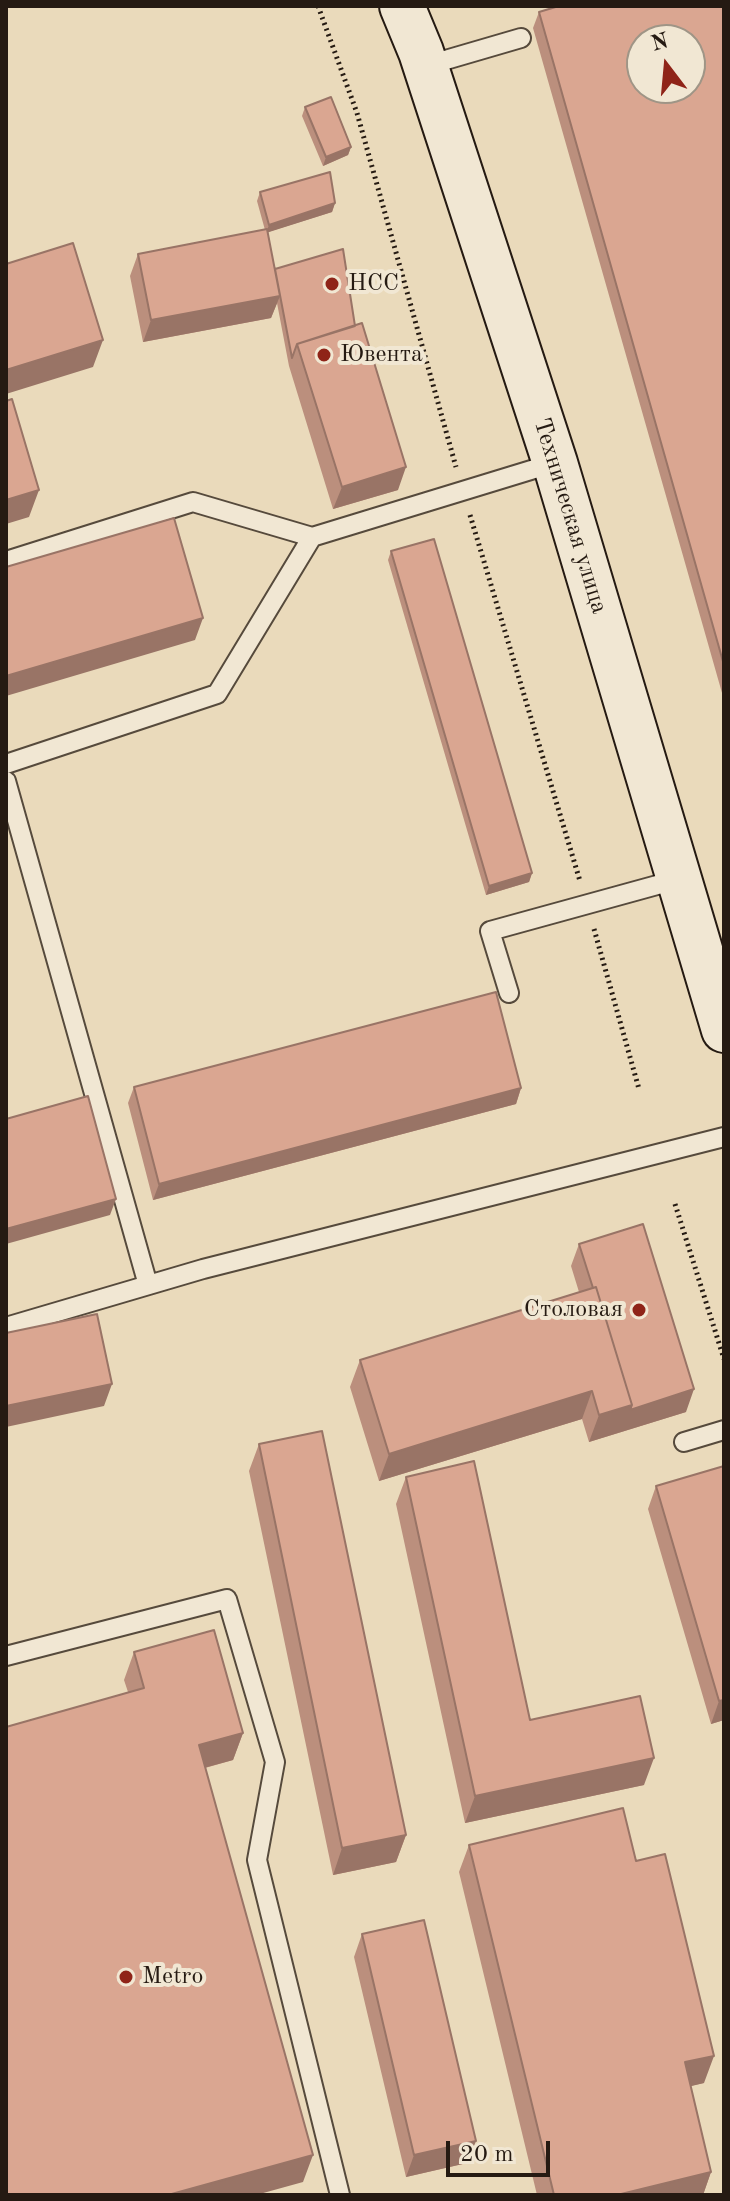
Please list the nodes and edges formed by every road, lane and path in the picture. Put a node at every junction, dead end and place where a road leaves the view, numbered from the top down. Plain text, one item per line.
1 (318, 6) edge
2 (402, 6) edge
3 (521, 38) dead end
4 (425, 66) junction
5 (555, 463) junction
6 (463, 490) junction
7 (312, 537) junction
8 (6, 561) edge
9 (6, 764) edge
10 (6, 781) edge
11 (681, 878) junction
12 (587, 906) junction
13 (509, 993) dead end
14 (724, 1030) edge
15 (639, 1089) dead end
16 (724, 1137) edge
17 (675, 1204) dead end
18 (148, 1285) junction
19 (6, 1327) edge
20 (724, 1359) edge
21 (724, 1430) edge
22 (684, 1442) dead end
23 (6, 1656) edge
24 (340, 2195) edge

1 - 6 path
2 - 4 main road, Техническая улица
3 - 4 lane
4 - 5 main road, Техническая улица
5 - 6 lane
5 - 11 main road, Техническая улица
6 - 7 lane
6 - 12 path
7 - 8 lane
7 - 9 lane
10 - 18 lane
11 - 12 lane
11 - 14 main road, Техническая улица
12 - 13 lane
12 - 15 path
16 - 18 lane
17 - 20 path
18 - 19 lane
21 - 22 lane
23 - 24 lane

